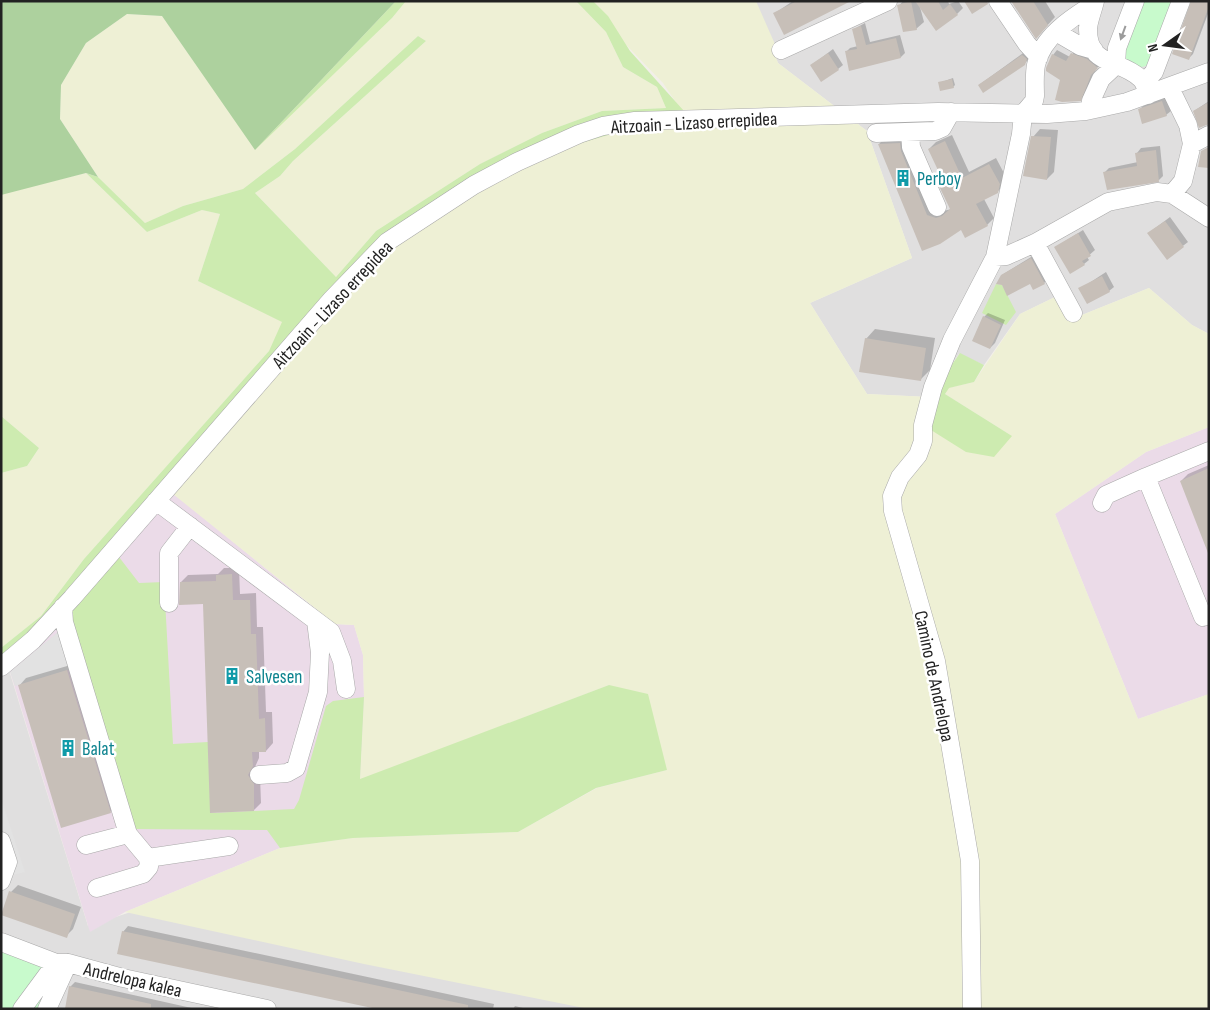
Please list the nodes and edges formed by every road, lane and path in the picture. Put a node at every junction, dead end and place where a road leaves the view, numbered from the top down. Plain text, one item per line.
1 (888, 1) edge
2 (998, 1) edge
3 (1135, 1) edge
4 (1181, 1) edge
5 (1094, 3) edge
6 (1056, 32) junction
7 (782, 50) dead end
8 (1094, 50) junction
9 (1039, 57) junction
10 (1116, 65) junction
11 (1209, 72) edge
12 (1170, 88) junction
13 (1146, 89) junction
14 (1091, 101) dead end
15 (951, 112) junction
16 (1023, 114) junction
17 (910, 132) junction
18 (876, 133) dead end
19 (1209, 135) edge
20 (1192, 144) junction
21 (1172, 194) junction
22 (937, 207) dead end
23 (1209, 218) edge
24 (1035, 243) junction
25 (995, 257) junction
26 (1073, 313) dead end
27 (1209, 452) edge
28 (1146, 477) junction
29 (156, 501) junction
30 (1102, 503) dead end
31 (190, 526) junction
32 (169, 603) dead end
33 (63, 607) junction
34 (1209, 615) edge
35 (316, 622) junction
36 (1, 667) edge
37 (346, 689) dead end
38 (259, 775) dead end
39 (128, 834) junction
40 (86, 845) dead end
41 (229, 846) dead end
42 (4, 851) edge
43 (148, 858) junction
44 (1, 881) edge
45 (97, 888) dead end
46 (1, 942) edge
47 (62, 963) junction
48 (264, 1008) edge
49 (22, 1009) edge
50 (46, 1009) edge
51 (972, 1009) edge

1 - 7 street
2 - 9 street
3 -> 10 street
4 - 13 street
5 - 6 street
5 - 8 street
6 - 8 street
6 - 9 street
8 - 10 street
9 - 16 street
10 - 13 street
10 - 14 street
11 - 12 street, Aitzoain - Lizaso errepidea
12 - 13 street, Aitzoain - Lizaso errepidea
12 - 20 street
13 - 16 street, Aitzoain - Lizaso errepidea
15 - 16 street, Aitzoain - Lizaso errepidea
15 - 17 street
15 - 29 street, Aitzoain - Lizaso errepidea
16 - 25 street, Camino de Andrelopa
17 - 18 street
17 - 22 street
19 - 20 street
20 - 21 street
21 - 23 street
21 - 24 street
24 - 25 street
24 - 26 street
25 - 51 street, Camino de Andrelopa
27 - 28 street
28 - 30 street
28 - 34 street
29 - 31 street
29 - 33 street, Aitzoain - Lizaso errepidea
31 - 32 street
31 - 35 street
33 - 36 street, Aitzoain - Lizaso errepidea
33 - 39 street
35 - 37 street
35 - 38 street
39 - 40 street
39 - 43 street
41 - 43 street
42 - 44 street
43 - 45 street
46 - 47 street, Andrelopa kalea
47 - 48 street, Andrelopa kalea
47 - 49 street
47 - 50 street

